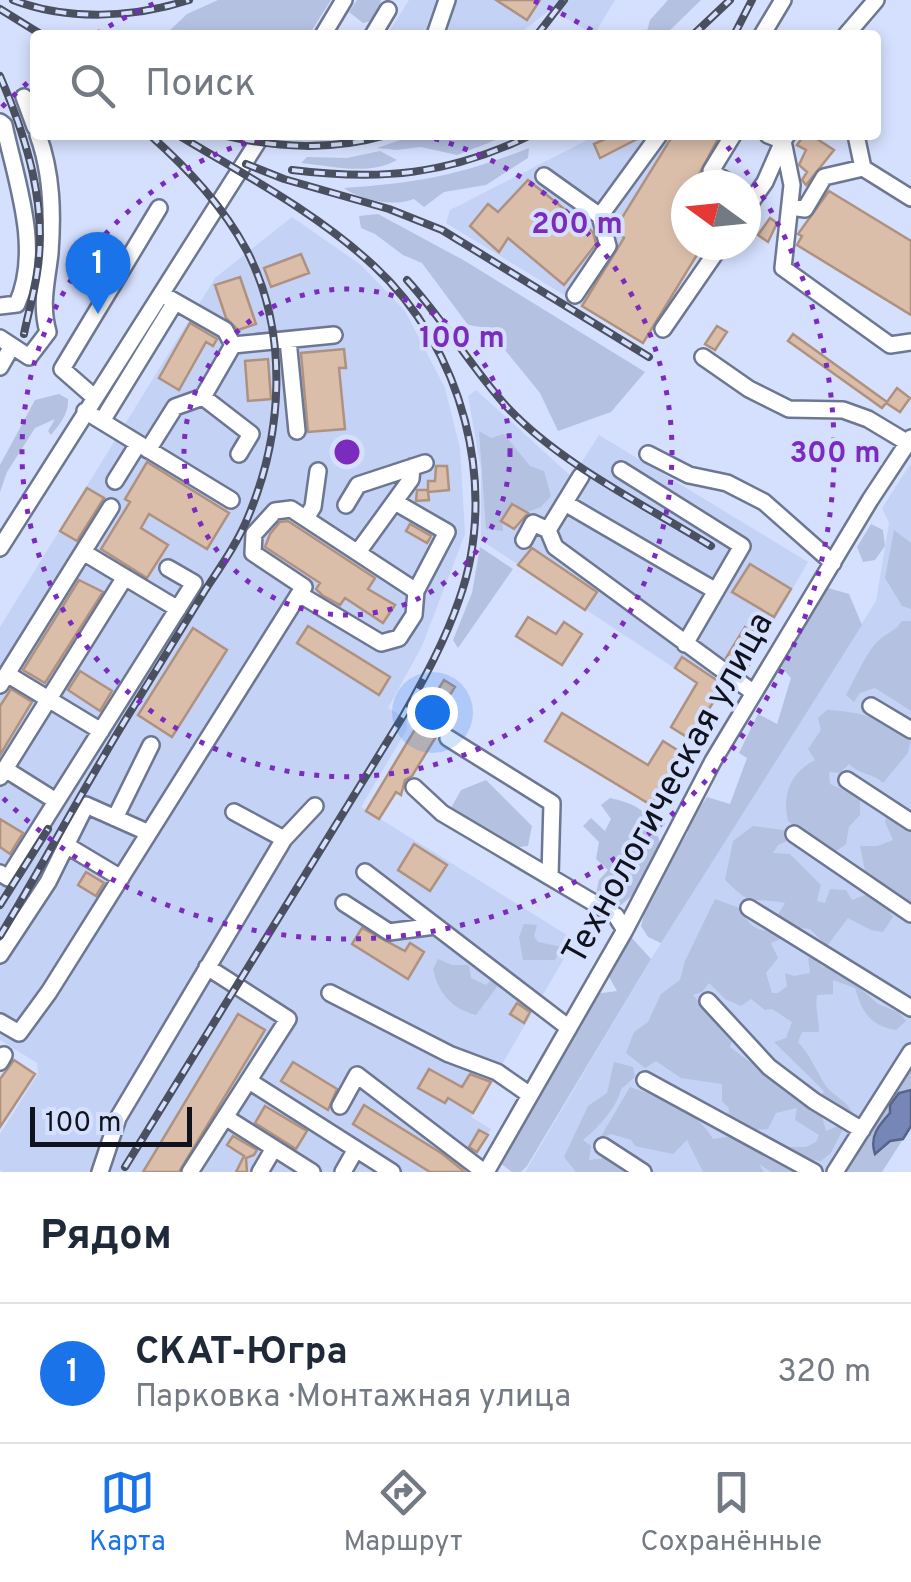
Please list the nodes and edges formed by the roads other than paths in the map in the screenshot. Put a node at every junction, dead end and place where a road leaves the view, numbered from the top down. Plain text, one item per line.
1 (344, 0) edge
2 (448, 0) edge
3 (783, 0) edge
4 (876, 0) edge
5 (388, 10) dead end
6 (326, 30) edge
7 (376, 30) edge
8 (437, 30) edge
9 (765, 30) edge
10 (850, 30) edge
11 (24, 97) dead end
12 (30, 113) edge
13 (0, 122) edge
14 (39, 140) edge
15 (259, 140) edge
16 (655, 140) edge
17 (730, 140) edge
18 (778, 140) edge
19 (780, 140) edge
20 (857, 140) edge
21 (863, 168) junction
22 (711, 170) edge
23 (544, 176) dead end
24 (761, 186) edge
25 (911, 198) edge
26 (790, 207) junction
27 (158, 208) dead end
28 (600, 216) junction
29 (711, 260) edge
30 (159, 292) junction
31 (574, 295) dead end
32 (176, 302) junction
33 (0, 306) edge
34 (663, 329) dead end
35 (334, 334) dead end
36 (288, 340) junction
37 (6, 342) edge
38 (911, 342) edge
39 (232, 345) junction
40 (703, 357) dead end
41 (0, 367) edge
42 (204, 397) junction
43 (90, 404) junction
44 (102, 422) junction
45 (297, 431) dead end
46 (909, 441) edge
47 (143, 447) junction
48 (239, 454) dead end
49 (648, 454) dead end
50 (621, 470) dead end
51 (318, 472) dead end
52 (581, 476) dead end
53 (114, 482) dead end
54 (231, 500) dead end
55 (394, 502) junction
56 (565, 503) junction
57 (346, 505) dead end
58 (111, 507) dead end
59 (306, 518) junction
60 (548, 530) junction
61 (524, 540) dead end
62 (0, 548) edge
63 (83, 552) junction
64 (358, 552) junction
65 (832, 562) junction
66 (168, 568) dead end
67 (125, 578) junction
68 (716, 590) junction
69 (416, 591) junction
70 (300, 594) junction
71 (178, 608) junction
72 (685, 644) junction
73 (3, 680) edge
74 (754, 693) junction
75 (49, 700) junction
76 (870, 706) dead end
77 (911, 730) edge
78 (101, 731) junction
79 (448, 738) dead end
80 (151, 744) dead end
81 (3, 773) edge
82 (847, 780) dead end
83 (414, 788) dead end
84 (56, 801) junction
85 (314, 806) dead end
86 (234, 812) dead end
87 (115, 818) junction
88 (911, 822) edge
89 (150, 832) junction
90 (794, 834) dead end
91 (284, 839) junction
92 (66, 846) junction
93 (365, 872) dead end
94 (0, 873) edge
95 (550, 876) junction
96 (121, 878) junction
97 (344, 904) dead end
98 (749, 908) dead end
99 (911, 914) edge
100 (435, 926) junction
101 (625, 930) junction
102 (0, 955) edge
103 (208, 967) junction
104 (330, 993) dead end
105 (708, 1001) dead end
106 (911, 1008) edge
107 (0, 1022) edge
108 (568, 1028) junction
109 (911, 1052) edge
110 (249, 1080) junction
111 (645, 1080) dead end
112 (530, 1095) junction
113 (340, 1106) dead end
114 (225, 1117) junction
115 (862, 1130) junction
116 (603, 1146) dead end
117 (274, 1148) junction
118 (356, 1149) junction
119 (100, 1172) edge
120 (190, 1172) edge
121 (260, 1172) edge
122 (312, 1172) edge
123 (342, 1172) edge
124 (392, 1172) edge
125 (485, 1172) edge
126 (643, 1172) edge
127 (814, 1172) edge
128 (834, 1172) edge

1 - 6 street
2 - 8 street
3 - 9 street
4 - 10 street
5 - 7 street
11 - 12 street
13 - 33 street
14 - 37 street
15 - 30 street
16 - 28 street
17 - 22 street
18 - 24 street
19 - 26 street
20 - 21 street
21 - 25 street
21 - 26 street
23 - 28 street
26 - 38 street
27 - 43 street
28 - 31 street
29 - 34 street
30 - 32 street
30 - 43 street
32 - 39 street
32 - 44 street
35 - 36 street
36 - 39 street
36 - 45 street
37 - 41 street
39 - 42 street
40 - 46 street
42 - 47 street
42 - 48 street
43 - 44 street
43 - 62 street
44 - 47 street
46 - 65 street, Технологическая улица
47 - 53 street
47 - 54 street
49 - 65 street
50 - 68 street
51 - 59 street
52 - 56 street
55 - 57 street
55 - 64 street
55 - 69 street
56 - 60 street
56 - 68 street
58 - 63 street
59 - 64 street
59 - 70 street
60 - 61 street
60 - 72 street
63 - 67 street
63 - 73 street
64 - 69 street
65 - 74 street, Технологическая улица
66 - 71 street
67 - 71 street
67 - 75 street
68 - 72 street
69 - 70 street
70 - 89 street
71 - 78 street
72 - 74 street
73 - 75 street
74 - 101 street, Технологическая улица
75 - 78 street
75 - 81 street
76 - 77 street
78 - 84 street
79 - 95 street
80 - 87 street
81 - 84 street
82 - 88 street
83 - 95 street
84 - 94 street
85 - 91 street
86 - 91 street
87 - 89 street
87 - 92 street
89 - 96 street
90 - 99 street
91 - 103 street
92 - 96 street
92 - 102 street
93 - 100 street
95 - 101 street
96 - 107 street
97 - 100 street
98 - 106 street
100 - 108 street
101 - 108 street, Технологическая улица
103 - 110 street
103 - 119 street
104 - 112 street
105 - 115 street
108 - 112 street, Технологическая улица
109 - 115 street
110 - 114 street
110 - 118 street
111 - 127 street
112 - 125 street, Технологическая улица
113 - 125 street
114 - 117 street
114 - 120 street
115 - 128 street
116 - 126 street
117 - 121 street
117 - 122 street
118 - 123 street
118 - 124 street

